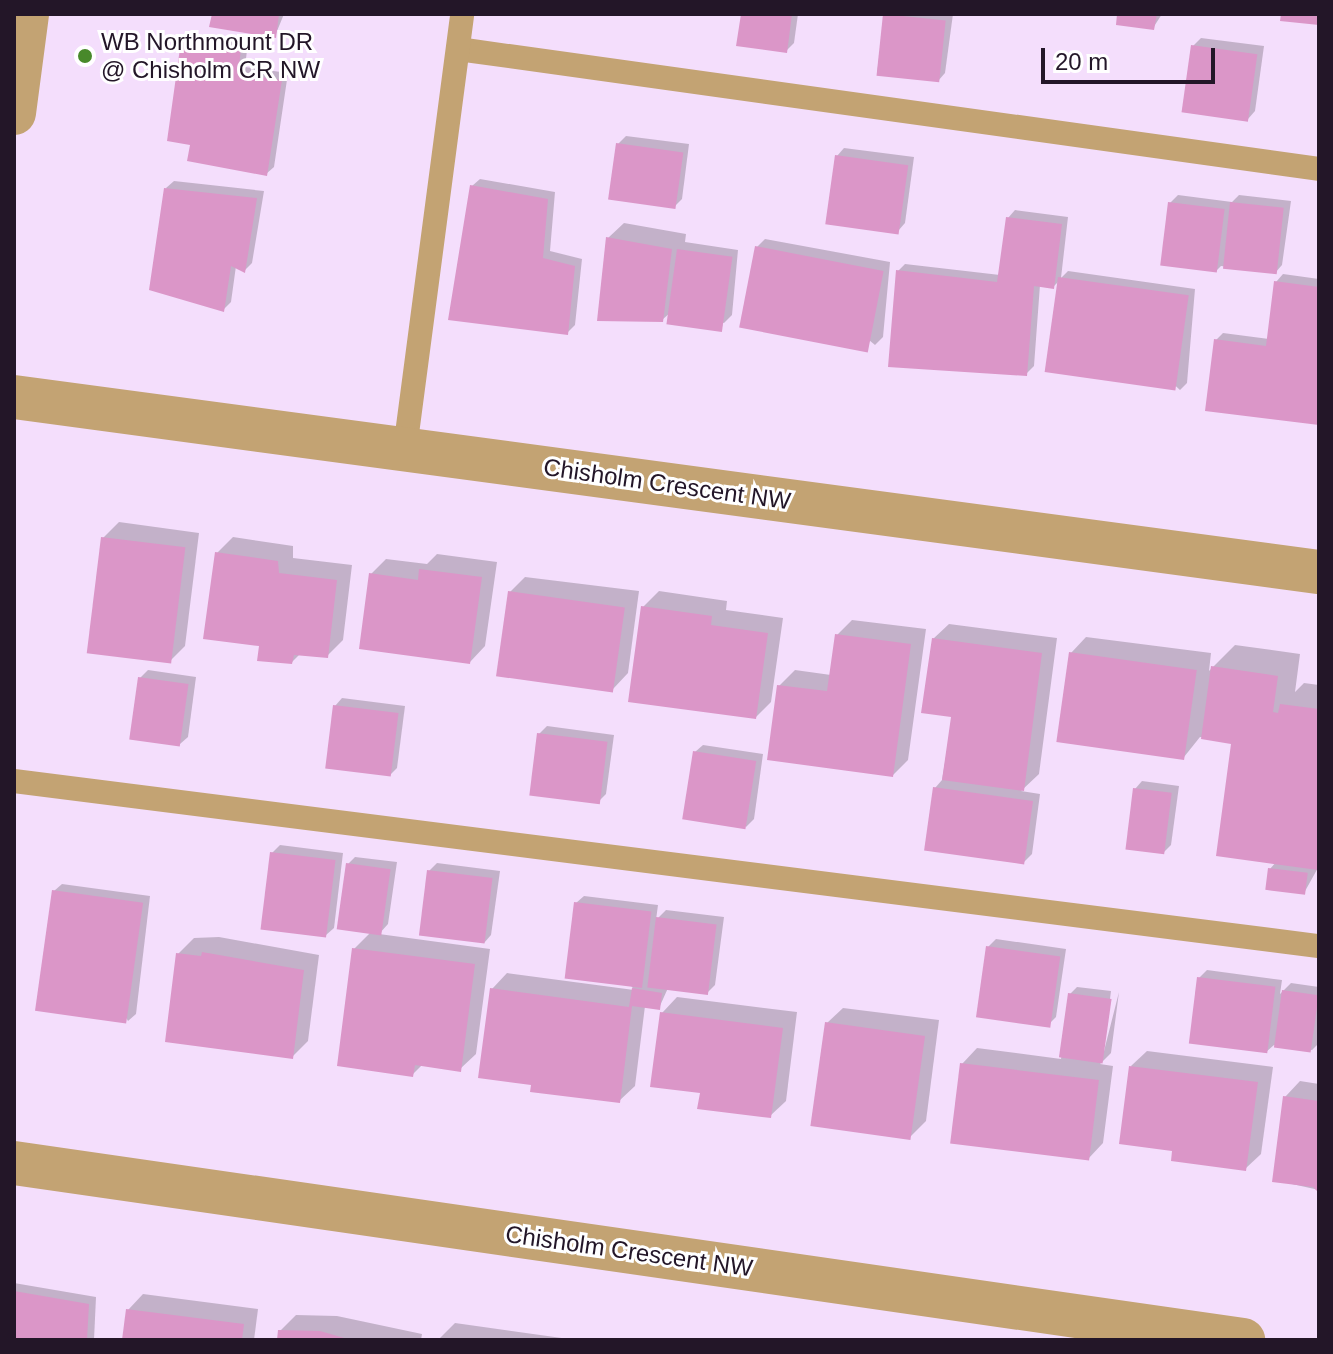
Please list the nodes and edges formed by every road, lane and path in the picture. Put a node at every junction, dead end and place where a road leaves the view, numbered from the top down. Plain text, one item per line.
1 (27, 14) edge
2 (462, 14) edge
3 (458, 49) junction
4 (14, 113) edge
5 (1319, 169) edge
6 (14, 397) edge
7 (405, 449) junction
8 (1319, 572) edge
9 (14, 781) edge
10 (1319, 946) edge
11 (14, 1163) edge
12 (1243, 1340) edge

1 - 4 street
2 - 3 lane
3 - 5 lane
3 - 7 lane
6 - 7 street, Chisholm Crescent NW
7 - 8 street, Chisholm Crescent NW
9 - 10 lane
11 - 12 street, Chisholm Crescent NW

